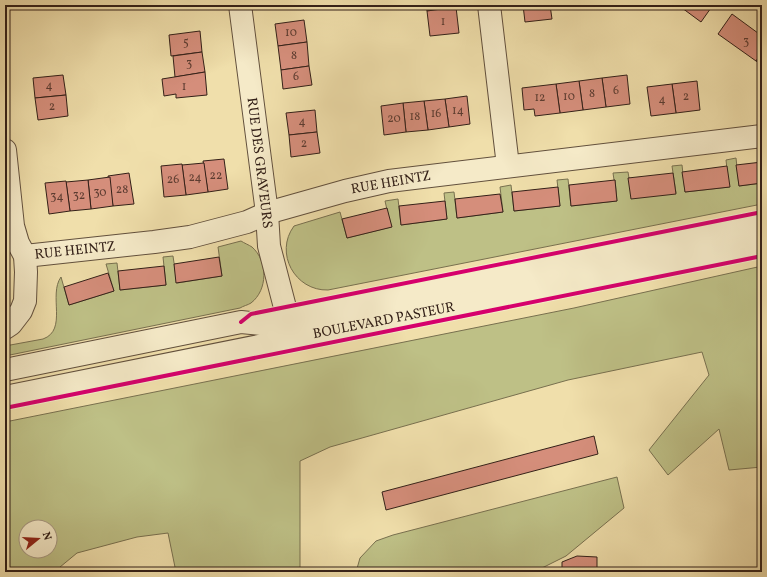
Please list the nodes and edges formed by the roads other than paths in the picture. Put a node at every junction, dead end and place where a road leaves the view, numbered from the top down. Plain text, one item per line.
1 (240, 5) edge
2 (489, 5) edge
3 (762, 136) edge
4 (5, 150) edge
5 (508, 166) junction
6 (267, 213) junction
7 (762, 224) edge
8 (762, 245) edge
9 (25, 256) junction
10 (288, 319) junction
11 (5, 328) edge
12 (5, 370) edge
13 (5, 397) edge

1 - 6 street, RUE DES GRAVEURS
2 - 5 street
3 - 5 street, RUE HEINTZ
4 - 9 street
5 - 6 street, RUE HEINTZ
6 - 9 street, RUE HEINTZ
6 - 10 street, RUE DES GRAVEURS
7 - 10 street, BOULEVARD PASTEUR
8 - 13 street, BOULEVARD PASTEUR
9 - 11 street
10 - 12 street, BOULEVARD PASTEUR

